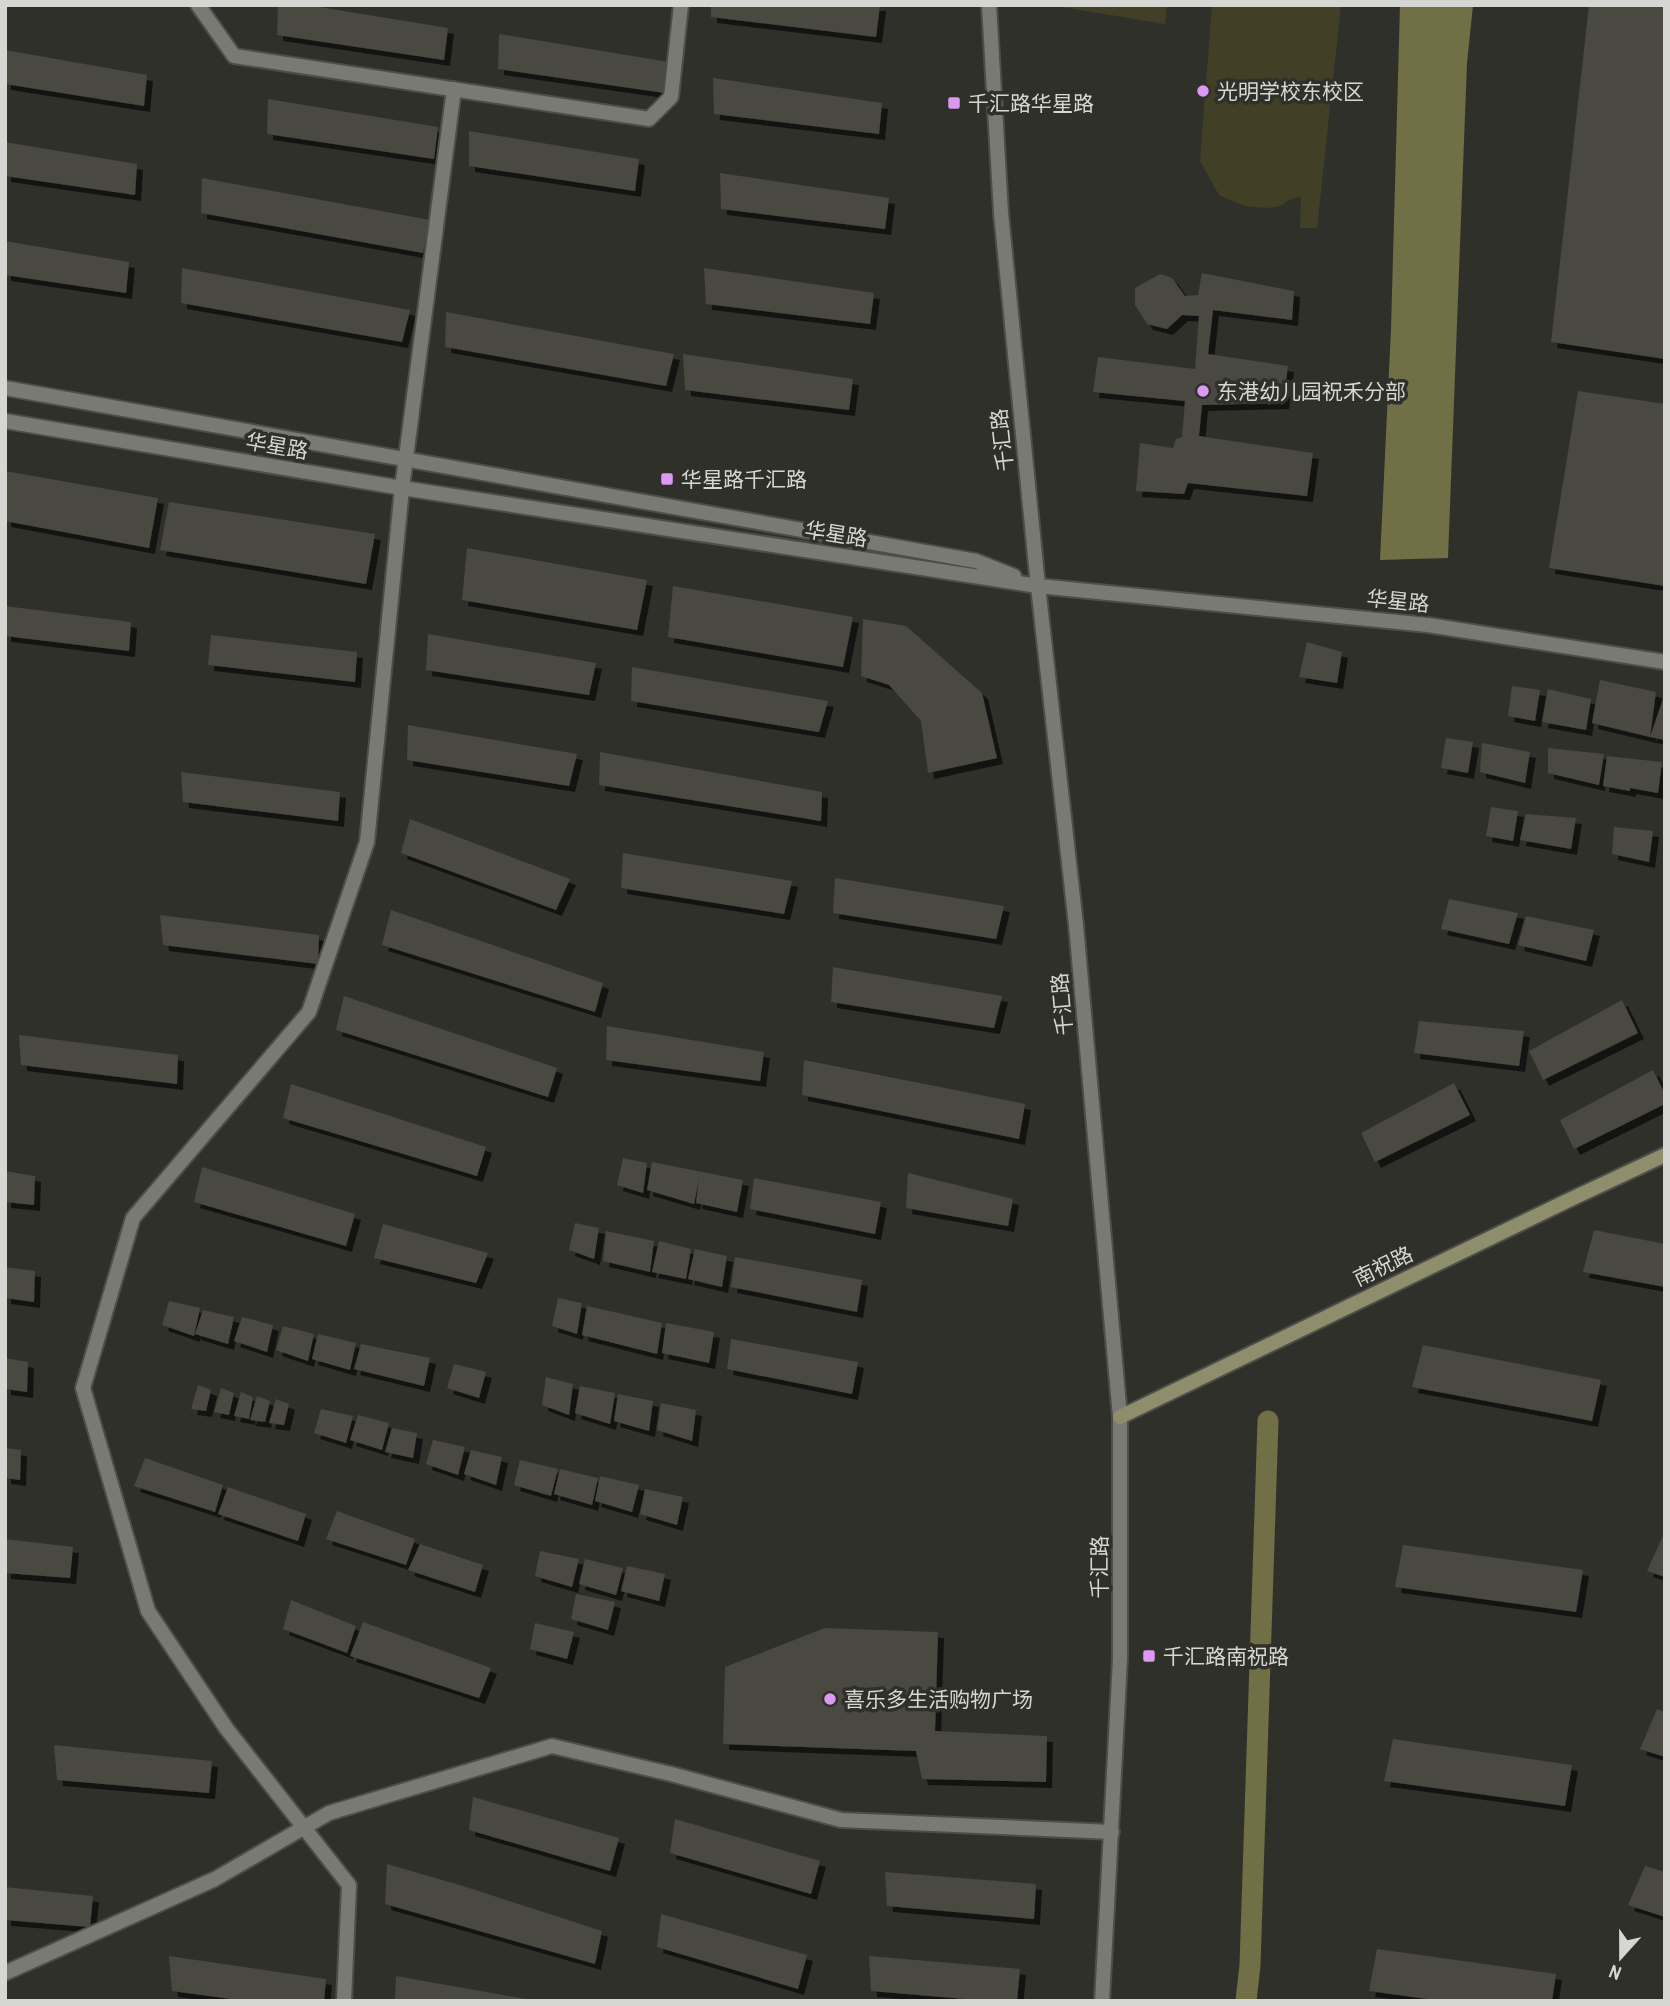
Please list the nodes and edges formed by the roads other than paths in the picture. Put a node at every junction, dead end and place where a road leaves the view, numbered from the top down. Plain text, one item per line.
1 (198, 5) edge
2 (681, 5) edge
3 (989, 5) edge
4 (454, 89) junction
5 (5, 388) edge
6 (5, 421) edge
7 (405, 460) junction
8 (402, 488) junction
9 (1038, 586) junction
10 (1665, 662) edge
11 (1665, 1155) edge
12 (1120, 1418) junction
13 (304, 1828) junction
14 (1112, 1832) junction
15 (5, 1973) edge
16 (344, 2001) edge
17 (1102, 2001) edge

1 - 4 street
2 - 4 street
3 - 9 street, 千汇路
4 - 7 street
5 - 7 street
6 - 8 street, 华星路
7 - 8 street
7 - 9 street
8 - 9 street, 华星路
8 - 13 street
9 - 10 street, 华星路
9 - 12 street, 千汇路
11 - 12 main road, 南祝路
12 - 14 street, 千汇路
13 - 14 street
13 - 15 street
13 - 16 street
14 - 17 street, 千汇路

